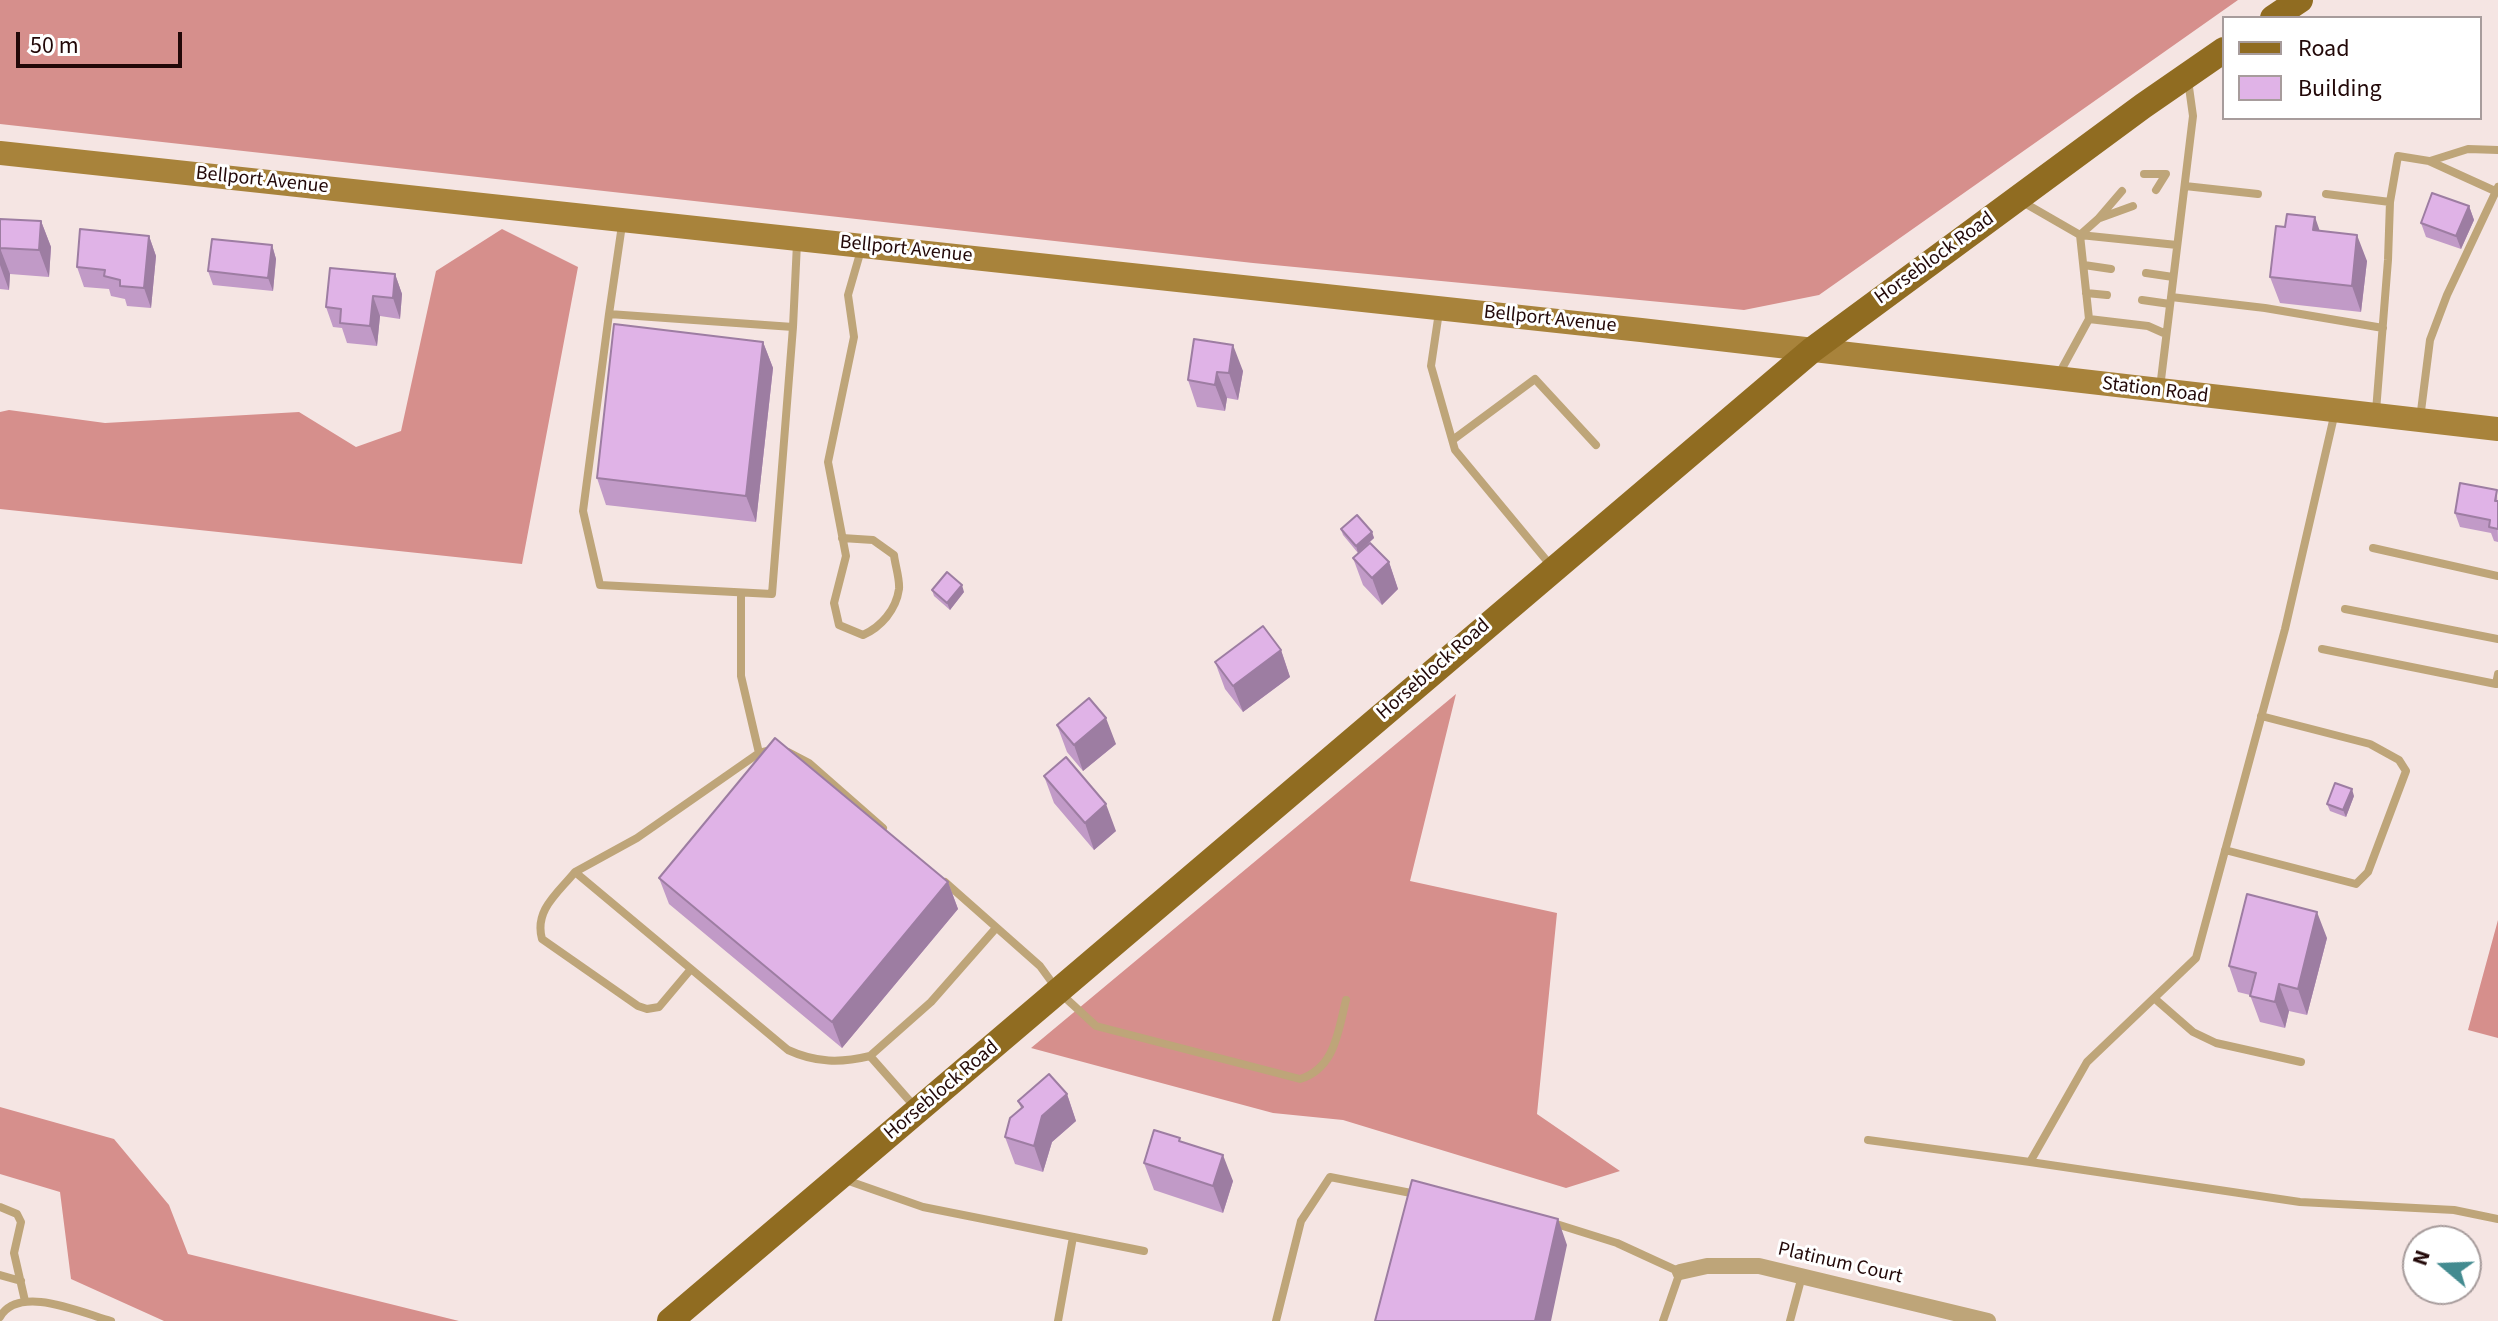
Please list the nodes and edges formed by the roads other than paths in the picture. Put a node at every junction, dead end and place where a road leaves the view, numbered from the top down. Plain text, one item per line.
1 (2300, 0) edge
2 (2276, 16) edge
3 (2222, 51) edge
4 (2188, 75) junction
5 (2498, 150) edge
6 (0, 153) edge
7 (2429, 161) junction
8 (2187, 172) junction
9 (2144, 174) dead end
10 (2166, 174) junction
11 (2185, 186) junction
12 (2497, 189) edge
13 (2156, 190) dead end
14 (2122, 191) dead end
15 (2258, 194) dead end
16 (2326, 194) dead end
17 (2017, 199) junction
18 (2390, 202) junction
19 (2133, 206) dead end
20 (2098, 219) junction
21 (623, 220) junction
22 (2080, 235) junction
23 (797, 240) junction
24 (862, 245) junction
25 (2177, 245) junction
26 (2084, 265) junction
27 (2111, 269) dead end
28 (2146, 273) dead end
29 (2173, 277) junction
30 (2086, 293) junction
31 (2107, 295) dead end
32 (2142, 300) dead end
33 (2170, 301) junction
34 (1439, 308) junction
35 (609, 314) junction
36 (2089, 319) junction
37 (793, 327) junction
38 (2383, 328) junction
39 (2166, 334) junction
40 (1812, 350) junction
41 (2055, 379) junction
42 (2160, 391) junction
43 (2335, 411) junction
44 (2376, 416) junction
45 (2420, 421) junction
46 (2498, 429) edge
47 (1454, 439) junction
48 (1596, 445) dead end
49 (842, 538) junction
50 (2373, 548) dead end
51 (1553, 568) junction
52 (2498, 576) edge
53 (741, 593) junction
54 (2345, 609) dead end
55 (2498, 639) edge
56 (2322, 649) dead end
57 (2498, 674) edge
58 (2261, 716) junction
59 (759, 753) junction
60 (891, 835) edge
61 (2225, 850) junction
62 (575, 872) junction
63 (938, 876) edge
64 (996, 928) junction
65 (691, 969) junction
66 (1059, 992) junction
67 (2154, 998) junction
68 (1346, 1000) dead end
69 (870, 1056) junction
70 (2301, 1062) dead end
71 (918, 1110) junction
72 (1868, 1140) dead end
73 (2030, 1162) junction
74 (839, 1177) junction
75 (1433, 1198) edge
76 (0, 1207) edge
77 (1536, 1219) edge
78 (2498, 1219) edge
79 (1073, 1237) junction
80 (1144, 1251) dead end
81 (1680, 1272) junction
82 (0, 1275) edge
83 (1802, 1275) junction
84 (21, 1281) junction
85 (25, 1301) junction
86 (0, 1317) edge
87 (1965, 1318) edge
88 (111, 1321) edge
89 (670, 1321) edge
90 (1058, 1321) edge
91 (1276, 1321) edge
92 (1663, 1321) edge
93 (1790, 1321) edge
94 (1988, 1321) edge

1 - 2 main road
3 - 4 main road, Horseblock Road
4 - 8 lane
4 - 17 main road, Horseblock Road
5 - 7 lane
6 - 21 main road, Bellport Avenue
7 - 12 lane
7 - 18 lane
8 - 10 lane
8 - 11 lane
9 - 10 lane
10 - 13 lane
11 - 15 lane
11 - 25 lane
12 - 45 lane
14 - 20 lane
16 - 18 lane
17 - 22 lane
17 - 40 main road, Horseblock Road
18 - 38 lane
19 - 20 lane
20 - 22 lane
21 - 23 main road, Bellport Avenue
21 - 35 lane
22 - 25 lane
22 - 26 lane
23 - 24 main road, Bellport Avenue
23 - 37 lane
24 - 34 main road, Bellport Avenue
24 - 49 lane
25 - 29 lane
26 - 27 lane
26 - 30 lane
28 - 29 lane
29 - 33 lane
30 - 31 lane
30 - 36 lane
32 - 33 lane
33 - 38 lane
33 - 39 lane
34 - 40 main road, Bellport Avenue
34 - 47 lane
35 - 37 lane
35 - 53 lane
36 - 39 lane
36 - 41 lane
37 - 53 lane
38 - 44 lane
39 - 42 lane
40 - 41 main road, Station Road
40 - 51 main road, Horseblock Road
41 - 42 main road, Station Road
42 - 43 main road, Station Road
43 - 44 main road, Station Road
43 - 58 lane
44 - 45 main road, Station Road
45 - 46 main road, Station Road
47 - 48 lane
47 - 51 lane
49 - 49 lane
50 - 52 lane
51 - 66 main road, Horseblock Road
53 - 59 lane
54 - 55 lane
56 - 57 lane
58 - 61 lane
58 - 61 lane
59 - 60 lane
59 - 62 lane
61 - 67 lane
62 - 65 lane
62 - 65 lane
63 - 64 lane
64 - 66 lane
64 - 69 lane
65 - 69 lane
66 - 68 lane
66 - 71 main road, Horseblock Road
67 - 70 lane
67 - 73 lane
69 - 71 lane
71 - 74 main road, Horseblock Road
72 - 73 lane
73 - 78 lane
74 - 79 lane
74 - 89 main road, Horseblock Road
75 - 91 lane
76 - 84 lane
77 - 81 lane
79 - 80 lane
79 - 90 lane
81 - 83 street, Platinum Court
81 - 92 lane
82 - 84 lane
83 - 87 street, Platinum Court
83 - 93 lane
84 - 85 lane
85 - 86 lane
85 - 88 lane
87 - 94 street, Platinum Court

